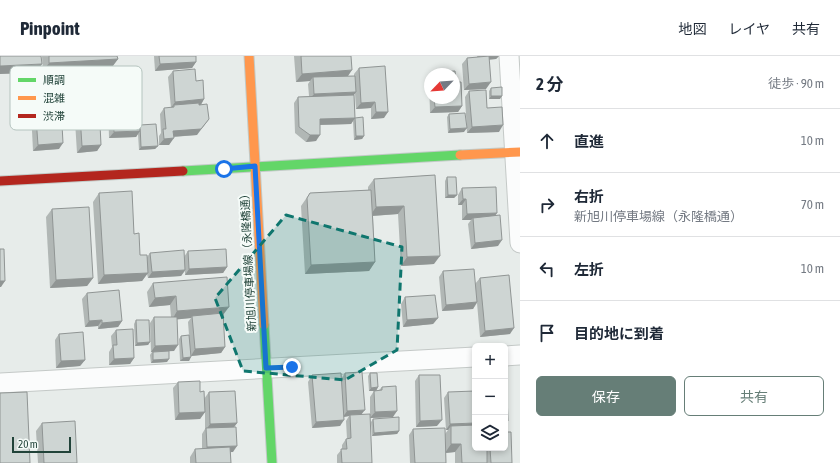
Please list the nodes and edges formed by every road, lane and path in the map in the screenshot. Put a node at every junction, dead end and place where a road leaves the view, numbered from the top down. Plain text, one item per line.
1 (249, 56) edge
2 (509, 56) edge
3 (518, 152) edge
4 (255, 166) junction
5 (0, 181) edge
6 (520, 243) edge
7 (520, 355) edge
8 (508, 356) edge
9 (472, 357) edge
10 (266, 368) junction
11 (0, 383) edge
12 (272, 463) edge

1 - 4 street, 新旭川停車場線（永隆橋通）
2 - 3 street
3 - 4 street
3 - 6 street
4 - 5 street
4 - 10 street, 新旭川停車場線（永隆橋通）
7 - 8 street
9 - 10 street
10 - 11 street
10 - 12 street, 新旭川停車場線（永隆橋通）

